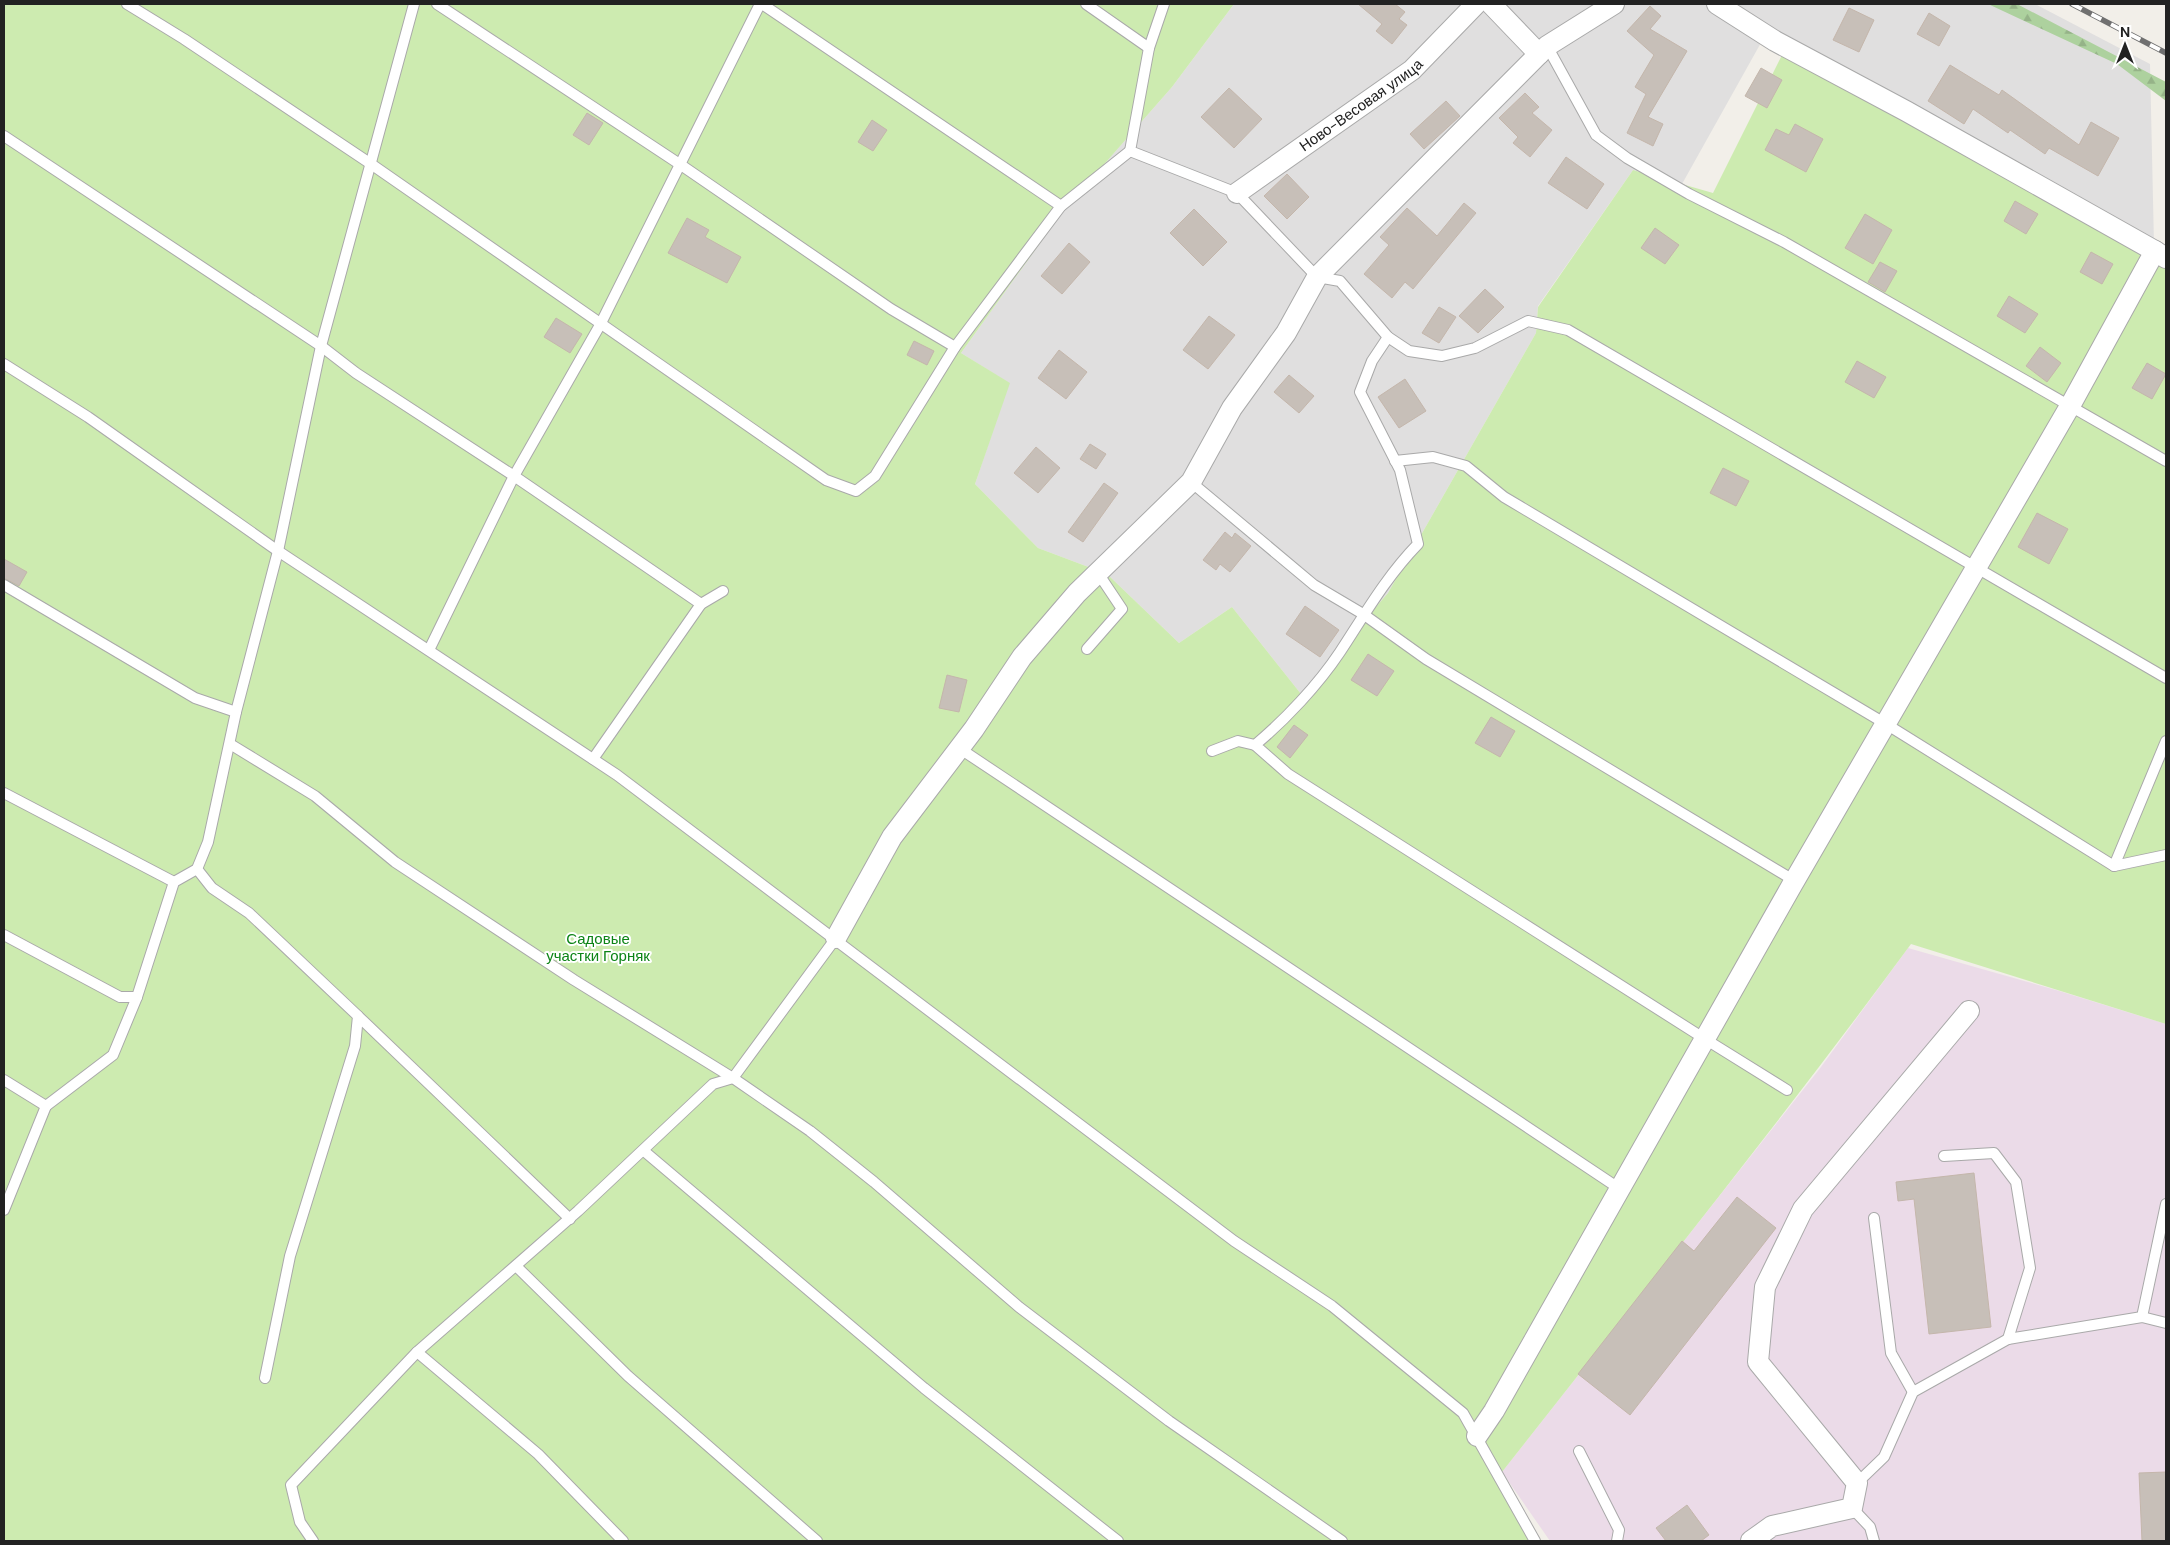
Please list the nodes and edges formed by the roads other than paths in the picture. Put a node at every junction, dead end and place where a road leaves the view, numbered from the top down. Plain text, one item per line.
1 (127, 4) edge
2 (414, 4) edge
3 (437, 4) edge
4 (761, 4) edge
5 (1086, 4) edge
6 (1164, 4) edge
7 (1476, 4) edge
8 (1491, 4) edge
9 (1614, 4) edge
10 (1717, 4) edge
11 (1149, 48) junction
12 (1543, 50) junction
13 (4, 136) edge
14 (1130, 151) junction
15 (371, 164) junction
16 (681, 165) junction
17 (1237, 192) junction
18 (1061, 206) junction
19 (2161, 254) edge
20 (1317, 277) junction
21 (600, 325) junction
22 (1388, 337) junction
23 (321, 346) junction
24 (955, 347) junction
25 (4, 364) edge
26 (2070, 406) junction
27 (1395, 461) junction
28 (2166, 461) edge
29 (514, 476) junction
30 (1191, 482) junction
31 (278, 551) junction
32 (1976, 569) junction
33 (1098, 573) junction
34 (4, 585) edge
35 (723, 591) dead end
36 (701, 604) junction
37 (1363, 614) junction
38 (1087, 649) dead end
39 (429, 650) junction
40 (2166, 678) edge
41 (236, 712) junction
42 (1886, 724) junction
43 (2166, 741) edge
44 (230, 744) junction
45 (1255, 744) junction
46 (959, 748) junction
47 (1212, 751) dead end
48 (593, 759) junction
49 (4, 793) edge
50 (2166, 855) edge
51 (2114, 866) junction
52 (197, 868) junction
53 (1795, 881) junction
54 (174, 882) junction
55 (4, 935) edge
56 (836, 938) junction
57 (137, 997) junction
58 (1970, 1011) dead end
59 (358, 1016) junction
60 (1705, 1040) junction
61 (733, 1078) junction
62 (4, 1080) edge
63 (1787, 1090) dead end
64 (46, 1106) junction
65 (644, 1151) junction
66 (1944, 1156) dead end
67 (1620, 1189) junction
68 (2166, 1204) edge
69 (4, 1210) edge
70 (570, 1218) junction
71 (1874, 1218) dead end
72 (516, 1266) junction
73 (2142, 1317) junction
74 (2166, 1323) edge
75 (2008, 1339) junction
76 (417, 1352) junction
77 (265, 1378) dead end
78 (1913, 1392) junction
79 (1477, 1436) junction
80 (1579, 1450) dead end
81 (1857, 1483) junction
82 (1852, 1508) junction
83 (313, 1541) edge
84 (623, 1541) edge
85 (817, 1541) edge
86 (1118, 1541) edge
87 (1342, 1541) edge
88 (1535, 1541) edge
89 (1617, 1541) edge
90 (1750, 1541) edge
91 (1874, 1541) edge

1 - 15 lane
2 - 15 lane
3 - 16 lane
4 - 16 lane
4 - 18 lane
5 - 11 lane
6 - 11 lane
7 - 17 street, Ново-Весовая улица
8 - 12 street
9 - 12 street
10 - 19 street
11 - 14 lane
12 - 20 street
12 - 26 lane
13 - 23 lane
14 - 17 lane
14 - 18 lane
15 - 21 lane
15 - 23 lane
16 - 21 lane
16 - 24 lane
17 - 20 lane
18 - 24 lane
19 - 26 street
20 - 22 lane
20 - 30 street
21 - 24 lane
21 - 29 lane
22 - 27 lane
22 - 32 lane
23 - 29 lane
23 - 31 lane
25 - 31 lane
26 - 28 lane
26 - 32 street
27 - 37 lane
27 - 42 lane
29 - 36 lane
29 - 39 lane
30 - 33 street
30 - 37 lane
31 - 39 lane
31 - 41 lane
32 - 40 lane
32 - 42 street
33 - 38 lane
33 - 46 street
34 - 41 lane
35 - 36 lane
36 - 48 lane
37 - 45 lane
37 - 53 lane
39 - 48 lane
41 - 44 lane
42 - 51 lane
42 - 53 street
43 - 51 lane
44 - 52 lane
44 - 61 lane
45 - 47 lane
45 - 60 lane
46 - 56 street
46 - 67 lane
48 - 56 lane
49 - 54 lane
50 - 51 lane
52 - 54 lane
52 - 59 lane
53 - 60 street
54 - 57 lane
55 - 57 lane
56 - 61 lane
56 - 79 lane
57 - 64 lane
58 - 81 street
59 - 70 lane
59 - 77 lane
60 - 63 lane
60 - 67 street
61 - 65 lane
61 - 87 lane
62 - 64 lane
64 - 69 lane
65 - 70 lane
65 - 86 lane
66 - 75 lane
67 - 79 street
68 - 73 lane
70 - 72 lane
71 - 78 lane
72 - 76 lane
72 - 85 lane
73 - 74 lane
73 - 75 lane
75 - 78 lane
76 - 83 lane
76 - 84 lane
78 - 81 lane
79 - 88 lane
80 - 89 lane
81 - 82 street
82 - 90 street
82 - 91 lane

